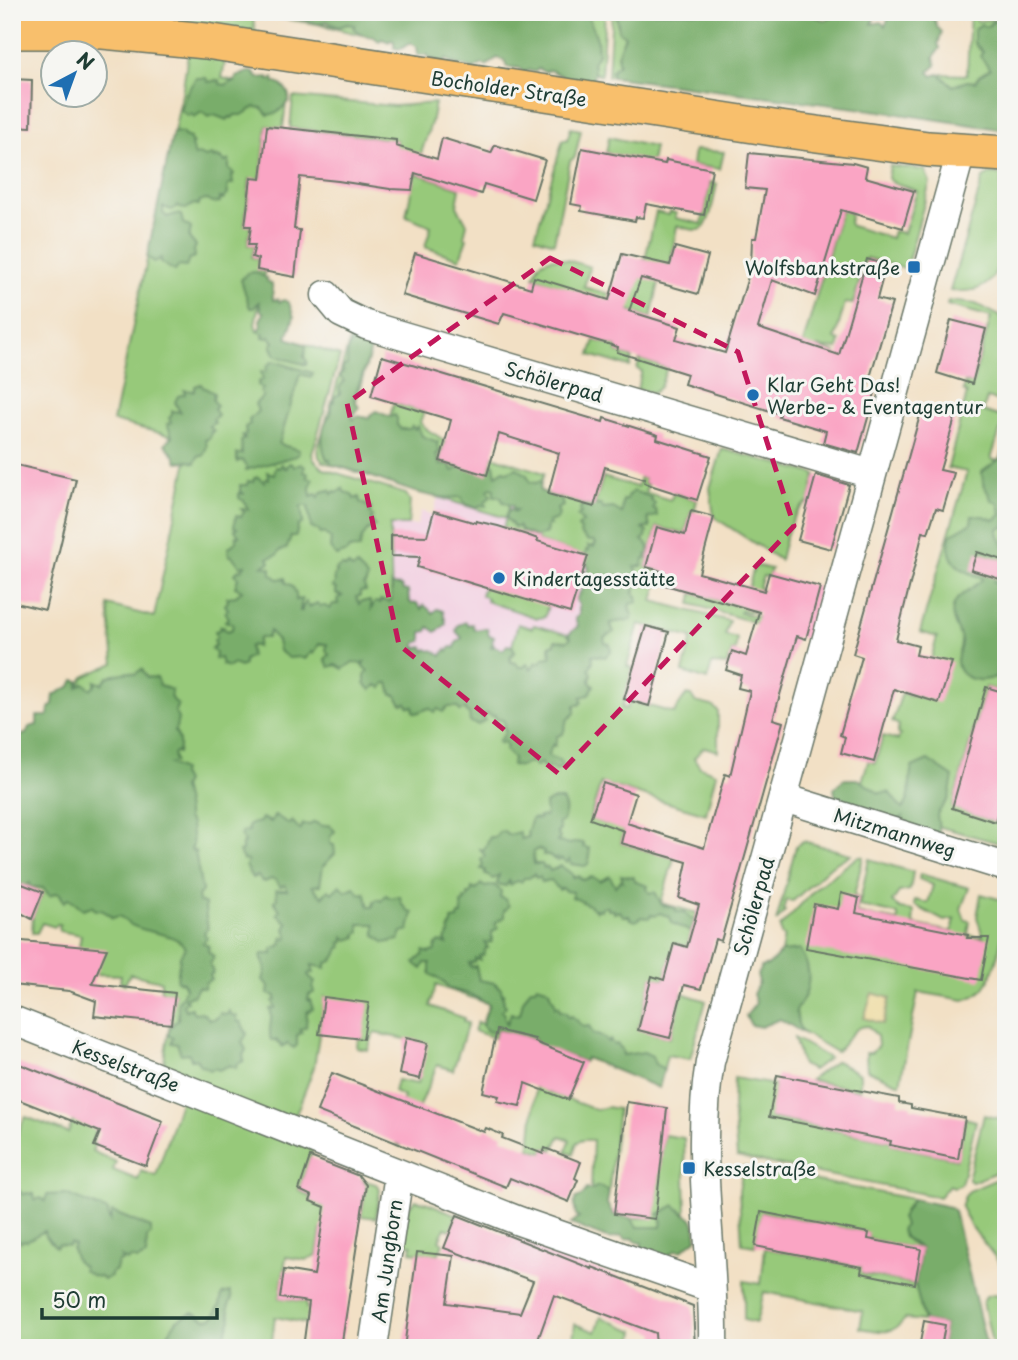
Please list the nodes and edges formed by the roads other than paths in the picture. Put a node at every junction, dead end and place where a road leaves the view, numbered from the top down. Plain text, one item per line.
1 (25, 12) edge
2 (101, 21) edge
3 (12, 23) edge
4 (139, 23) edge
5 (12, 31) edge
6 (961, 152) junction
7 (1006, 154) edge
8 (326, 295) dead end
9 (871, 474) junction
10 (784, 798) junction
11 (1006, 867) edge
12 (12, 1020) edge
13 (399, 1174) junction
14 (712, 1288) junction
15 (373, 1348) edge
16 (713, 1348) edge

1 - 3 street
2 - 4 main road, Bocholder Straße
2 - 5 main road, Bocholder Straße
4 - 6 main road, Bocholder Straße
6 - 7 main road, Bocholder Straße
6 - 9 street, Schölerpad
8 - 9 street, Schölerpad
9 - 10 street, Schölerpad
10 - 11 street, Mitzmannweg
10 - 14 street, Schölerpad
12 - 13 street, Kesselstraße
13 - 14 street, Kesselstraße
13 - 15 street, Am Jungborn
14 - 16 street, Schölerpad

